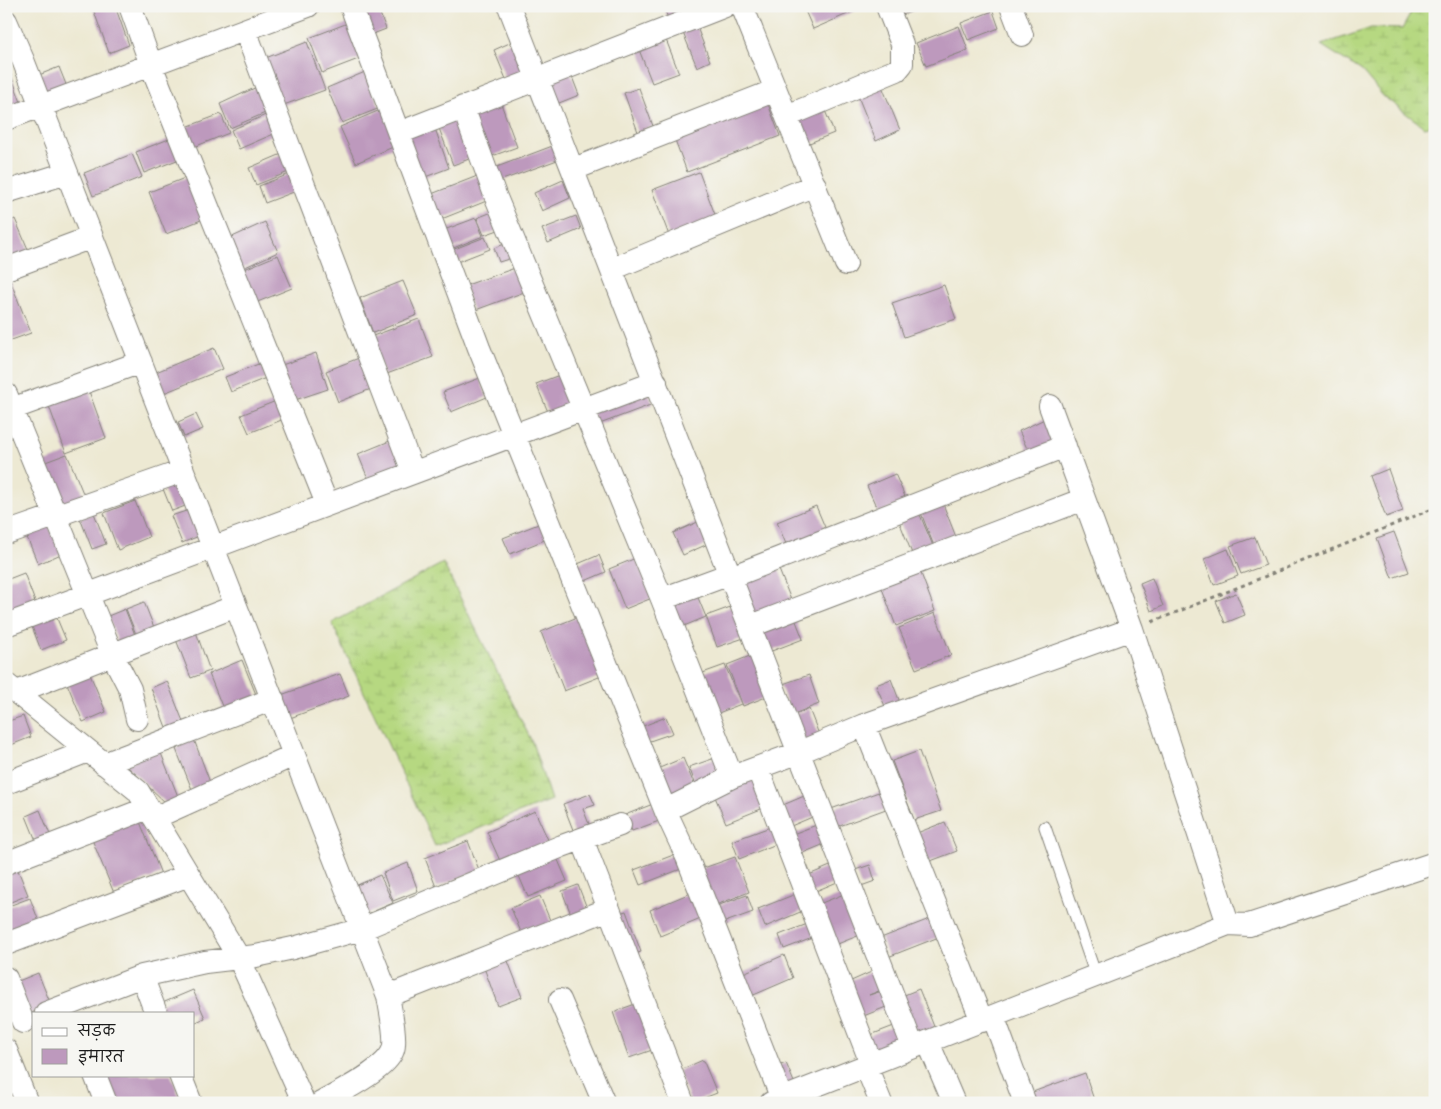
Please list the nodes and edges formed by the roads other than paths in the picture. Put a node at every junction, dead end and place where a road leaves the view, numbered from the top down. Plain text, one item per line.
1 (130, 6) edge
2 (308, 6) edge
3 (351, 6) edge
4 (509, 6) edge
5 (725, 6) edge
6 (742, 6) edge
7 (887, 6) edge
8 (1011, 6) edge
9 (6, 21) edge
10 (245, 30) junction
11 (1022, 35) dead end
12 (151, 65) junction
13 (538, 80) junction
14 (776, 90) junction
15 (41, 106) junction
16 (463, 107) junction
17 (787, 116) junction
18 (6, 119) edge
19 (399, 133) junction
20 (574, 169) junction
21 (67, 172) junction
22 (815, 185) junction
23 (6, 192) edge
24 (92, 237) junction
25 (846, 264) dead end
26 (6, 269) edge
27 (612, 270) junction
28 (141, 362) junction
29 (656, 382) junction
30 (8, 404) edge
31 (1050, 406) dead end
32 (583, 409) junction
33 (515, 434) junction
34 (1065, 446) junction
35 (183, 470) junction
36 (413, 472) junction
37 (1084, 499) junction
38 (327, 504) junction
39 (56, 515) junction
40 (6, 533) edge
41 (213, 547) junction
42 (731, 575) junction
43 (88, 594) junction
44 (662, 599) junction
45 (236, 606) junction
46 (6, 626) edge
47 (751, 626) junction
48 (1132, 630) junction
49 (112, 654) junction
50 (12, 688) edge
51 (273, 700) junction
52 (137, 719) dead end
53 (864, 725) junction
54 (800, 752) junction
55 (294, 755) junction
56 (96, 758) junction
57 (758, 769) junction
58 (732, 777) junction
59 (6, 783) edge
60 (666, 812) junction
61 (151, 813) junction
62 (620, 825) dead end
63 (1045, 827) dead end
64 (582, 838) junction
65 (6, 863) edge
66 (1435, 863) edge
67 (189, 875) junction
68 (609, 909) junction
69 (1228, 924) junction
70 (362, 929) junction
71 (6, 944) edge
72 (240, 958) junction
73 (142, 976) junction
74 (1096, 976) junction
75 (6, 978) edge
76 (388, 996) junction
77 (560, 1000) dead end
78 (69, 1009) edge
79 (52, 1012) edge
80 (156, 1012) edge
81 (987, 1018) junction
82 (21, 1022) edge
83 (921, 1044) junction
84 (6, 1050) edge
85 (869, 1064) junction
86 (95, 1076) edge
87 (180, 1076) edge
88 (774, 1102) edge
89 (27, 1103) edge
90 (106, 1103) edge
91 (191, 1103) edge
92 (304, 1103) edge
93 (321, 1103) edge
94 (604, 1103) edge
95 (683, 1103) edge
96 (881, 1103) edge
97 (954, 1103) edge
98 (1025, 1103) edge

1 - 12 street
2 - 10 street
3 - 19 street
4 - 13 street
5 - 13 street
6 - 14 street
7 - 17 street
8 - 11 street
9 - 15 street
10 - 12 street
10 - 36 street
12 - 15 street
12 - 38 street
13 - 16 street
13 - 20 street
14 - 17 street
14 - 20 street
15 - 18 street
15 - 21 street
16 - 19 street
16 - 32 street
17 - 22 street
19 - 33 street
20 - 27 street
21 - 23 street
21 - 24 street
22 - 25 street
22 - 27 street
24 - 26 street
24 - 28 street
27 - 29 street
28 - 30 street
28 - 35 street
29 - 32 street
29 - 42 street
30 - 39 street
31 - 34 street
32 - 33 street
32 - 44 street
33 - 36 street
33 - 60 street
34 - 37 street
34 - 42 street
35 - 39 street
35 - 41 street
36 - 38 street
37 - 47 street
37 - 48 street
38 - 41 street
39 - 40 street
39 - 43 street
41 - 43 street
41 - 45 street
42 - 44 street
42 - 47 street
43 - 46 street
43 - 49 street
44 - 58 street
45 - 49 street
45 - 51 street
47 - 54 street
48 - 53 street
48 - 69 street
49 - 50 street
49 - 52 street
50 - 56 street
51 - 55 street
51 - 56 street
53 - 54 street
53 - 81 street
54 - 57 street
54 - 83 street
55 - 61 street
55 - 70 street
56 - 59 street
56 - 61 street
57 - 58 street
57 - 85 street
58 - 60 street
60 - 88 street
61 - 65 street
61 - 67 street
62 - 64 street
63 - 74 lane
64 - 68 street
64 - 70 street
66 - 69 street
67 - 71 street
67 - 72 street
68 - 76 street
68 - 95 street
69 - 74 street
70 - 72 street
70 - 76 street
72 - 73 street
72 - 92 street
73 - 78 street
73 - 80 street
74 - 81 street
75 - 82 street
76 - 93 street
77 - 94 street
78 - 79 street
81 - 83 street
81 - 98 street
83 - 85 street
83 - 97 street
84 - 89 street
85 - 88 street
85 - 96 street
86 - 90 street
87 - 91 street

